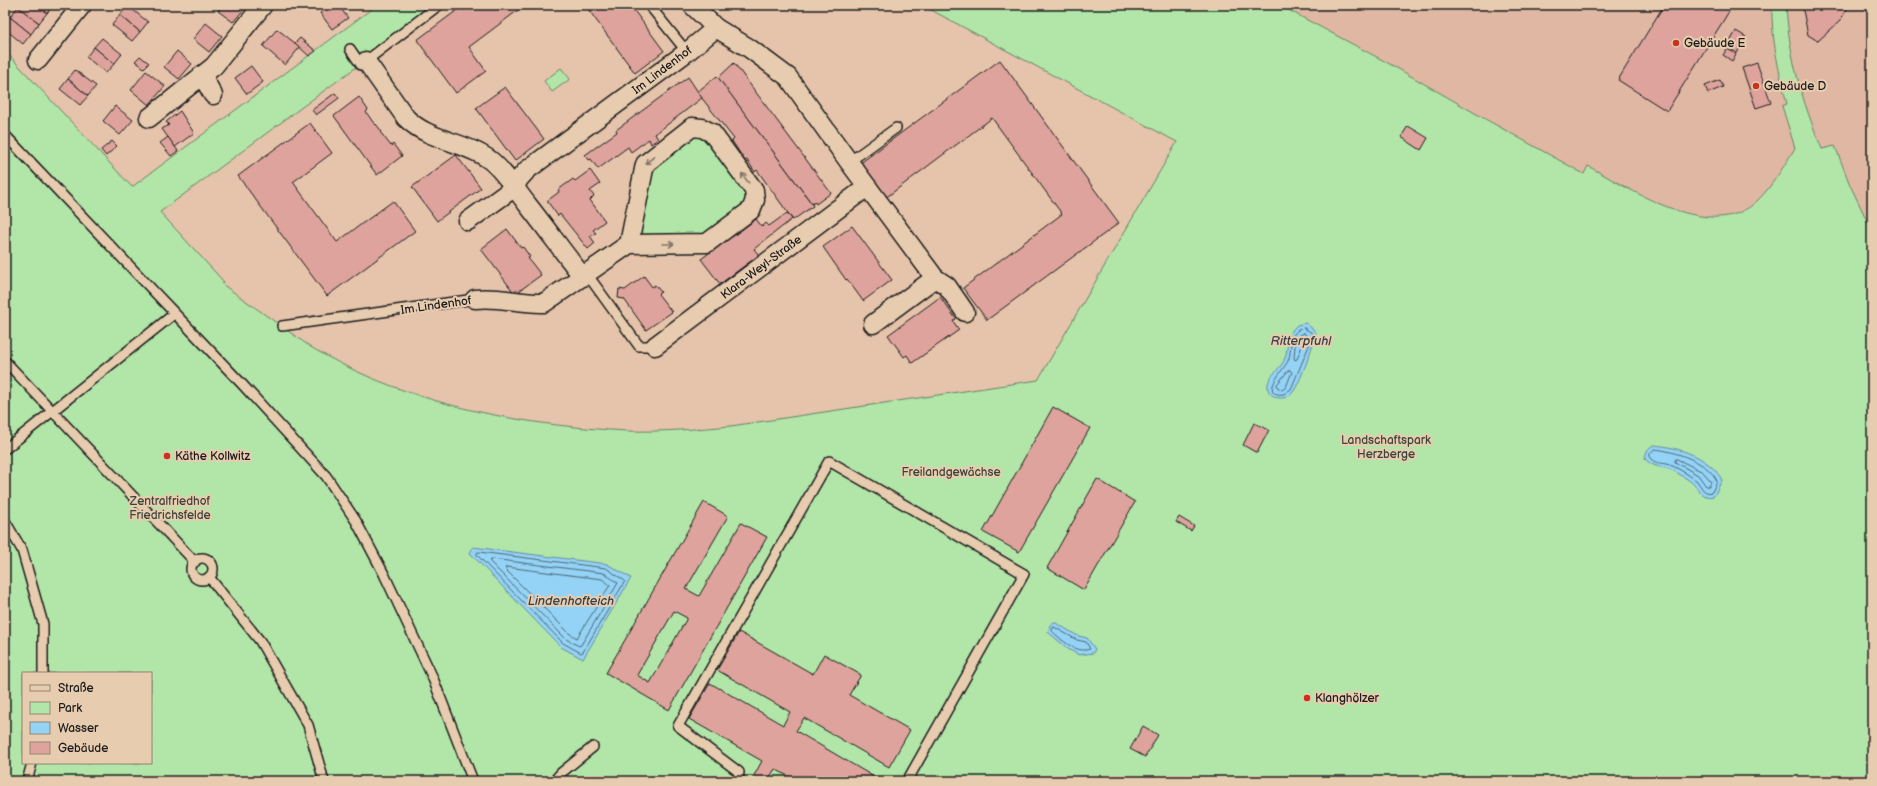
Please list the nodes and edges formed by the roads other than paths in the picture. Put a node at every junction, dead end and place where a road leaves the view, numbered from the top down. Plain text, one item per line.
1 (82, 5) edge
2 (263, 5) edge
3 (439, 5) edge
4 (649, 5) edge
5 (692, 5) edge
6 (716, 28) junction
7 (350, 49) dead end
8 (688, 52) junction
9 (38, 60) dead end
10 (364, 63) junction
11 (202, 75) junction
12 (213, 95) dead end
13 (149, 118) dead end
14 (896, 128) dead end
15 (5, 135) edge
16 (849, 162) junction
17 (515, 187) junction
18 (867, 187) junction
19 (468, 221) dead end
20 (629, 244) junction
21 (585, 276) junction
22 (935, 278) junction
23 (475, 299) joint
24 (965, 312) dead end
25 (174, 314) junction
26 (873, 324) dead end
27 (282, 326) dead end
28 (655, 346) joint
29 (5, 361) edge
30 (53, 410) junction
31 (5, 449) edge
32 (5, 521) edge
33 (194, 562) junction
34 (209, 577) junction
35 (43, 672) edge
36 (593, 747) dead end
37 (32, 764) edge
38 (27, 781) edge
39 (324, 781) edge
40 (473, 781) edge
41 (554, 781) edge
42 (738, 781) edge
43 (906, 781) edge

1 - 9 street
2 - 11 street
3 - 10 lane
4 - 8 lane
5 - 6 street
6 - 8 street, Im Lindenhof
6 - 16 street
7 - 10 lane
8 - 17 street, Im Lindenhof
10 - 17 street
11 - 12 street
11 - 13 street
14 - 16 lane
15 - 25 lane
16 - 18 street
17 - 19 street, Im Lindenhof
17 - 21 street
18 - 22 street
18 - 28 street, Klara-Weyl-Straße
20 -> 20 street
20 - 21 street, Im Lindenhof
21 - 23 street, Im Lindenhof
21 - 28 lane
22 - 24 street
22 - 26 street
23 - 27 lane, Im Lindenhof
25 - 30 lane
25 - 40 lane
29 - 30 lane
30 - 31 lane
30 - 33 lane
32 - 35 lane
33 - 34 lane
33 - 34 lane
34 - 39 lane
36 - 41 lane
37 - 38 lane
42 - 43 lane

